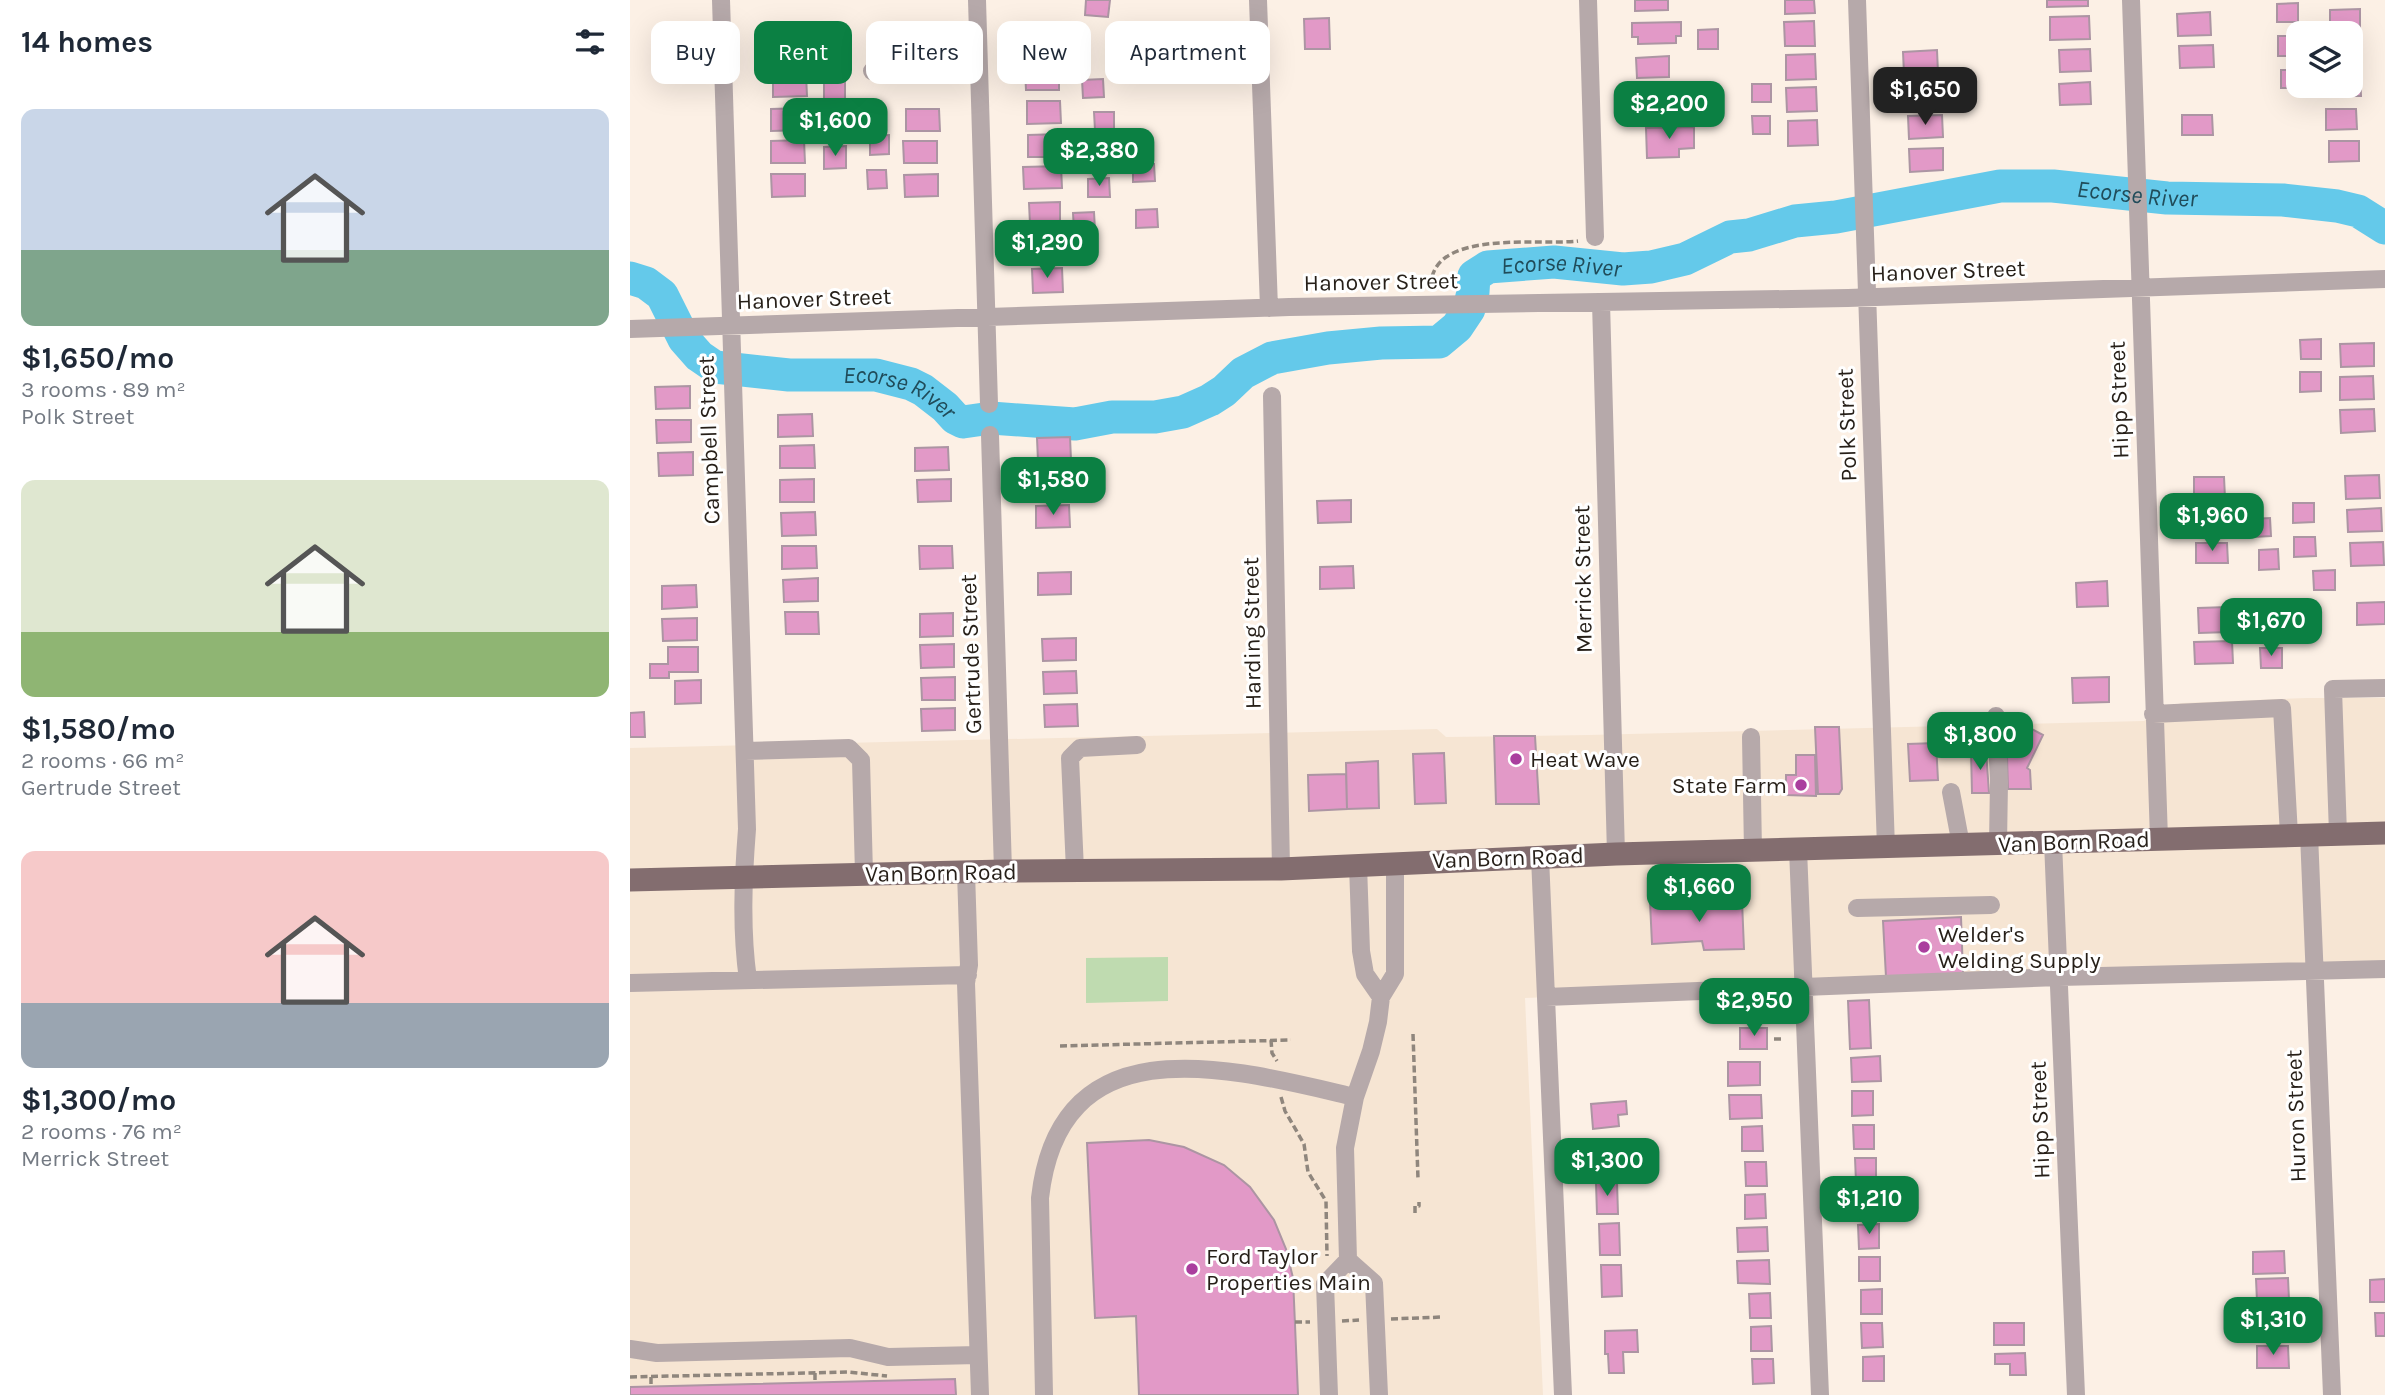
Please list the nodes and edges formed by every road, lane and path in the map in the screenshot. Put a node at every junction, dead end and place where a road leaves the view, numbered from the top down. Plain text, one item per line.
1 (721, 0) edge
2 (977, 0) edge
3 (1258, 0) edge
4 (1588, 0) edge
5 (1857, 0) edge
6 (2131, 0) edge
7 (978, 21) edge
8 (979, 84) edge
9 (1595, 235) joint
10 (2385, 279) edge
11 (1431, 289) dead end
12 (2140, 289) junction
13 (1867, 298) junction
14 (1601, 302) junction
15 (1269, 308) junction
16 (987, 317) junction
17 (730, 327) junction
18 (630, 329) edge
19 (1272, 396) dead end
20 (989, 404) dead end
21 (990, 435) dead end
22 (2385, 688) edge
23 (2153, 714) junction
24 (1996, 716) dead end
25 (1751, 737) dead end
26 (1138, 745) dead end
27 (745, 751) junction
28 (1951, 792) dead end
29 (2385, 832) edge
30 (2338, 834) junction
31 (2299, 835) junction
32 (2159, 839) junction
33 (2053, 842) junction
34 (1998, 844) junction
35 (1961, 845) junction
36 (1886, 848) junction
37 (1798, 849) junction
38 (1753, 851) junction
39 (1616, 854) junction
40 (1540, 857) junction
41 (1395, 863) junction
42 (1358, 865) junction
43 (1281, 869) junction
44 (1075, 870) junction
45 (1003, 871) junction
46 (966, 872) junction
47 (864, 874) junction
48 (743, 877) junction
49 (630, 880) edge
50 (1991, 905) dead end
51 (1857, 908) dead end
52 (2385, 969) edge
53 (2315, 971) junction
54 (968, 975) junction
55 (2059, 978) junction
56 (748, 980) junction
57 (630, 983) edge
58 (1803, 986) junction
59 (1381, 997) junction
60 (1546, 997) junction
61 (1413, 1034) dead end
62 (1774, 1039) dead end
63 (1784, 1039) dead end
64 (1271, 1040) junction
65 (1292, 1040) dead end
66 (1060, 1046) dead end
67 (1280, 1066) dead end
68 (1281, 1091) dead end
69 (1355, 1097) junction
70 (1418, 1179) dead end
71 (1419, 1202) dead end
72 (1415, 1213) dead end
73 (1348, 1260) junction
74 (1324, 1262) dead end
75 (630, 1349) edge
76 (978, 1355) junction
77 (815, 1373) junction
78 (890, 1376) dead end
79 (630, 1377) edge
80 (651, 1377) junction
81 (815, 1382) dead end
82 (651, 1386) dead end
83 (980, 1395) edge
84 (1044, 1395) edge
85 (1329, 1395) edge
86 (1379, 1395) edge
87 (1563, 1395) edge
88 (1820, 1395) edge
89 (2076, 1395) edge
90 (2332, 1395) edge

1 - 17 street, Campbell Street
2 - 7 street
3 - 15 street
4 - 9 street
5 - 13 street, Polk Street
6 - 12 street, Hipp Street
8 - 16 street
9 - 11 path
10 - 12 street, Hanover Street
12 - 13 street, Hanover Street
12 - 23 street, Hipp Street
13 - 14 street, Hanover Street
13 - 36 street, Polk Street
14 - 15 street, Hanover Street
14 - 39 street, Merrick Street
15 - 16 street, Hanover Street
16 - 17 street, Hanover Street
16 - 20 street
17 - 18 street, Hanover Street
17 - 27 street, Campbell Street
19 - 43 street, Harding Street
21 - 45 street, Gertrude Street
22 - 30 street
23 - 31 street, Huron Street
23 - 32 street, Hipp Street
24 - 34 street
25 - 38 street
26 - 44 street
27 - 47 street
27 - 48 street, Campbell Street
28 - 35 street
29 - 30 main road, Van Born Road
30 - 31 main road, Van Born Road
31 - 32 main road, Van Born Road
31 - 53 street, Huron Street
32 - 33 main road, Van Born Road
33 - 34 main road, Van Born Road
33 - 55 street, Hipp Street
34 - 35 main road, Van Born Road
35 - 36 main road, Van Born Road
36 - 37 main road, Van Born Road
37 - 38 main road, Van Born Road
37 - 58 street
38 - 39 main road, Van Born Road
39 - 40 main road, Van Born Road
40 - 41 main road, Van Born Road
40 - 60 street
41 - 42 main road, Van Born Road
41 - 59 street
42 - 43 main road, Van Born Road
42 - 59 street
43 - 44 main road, Van Born Road
44 - 45 main road, Van Born Road
45 - 46 main road, Van Born Road
46 - 47 main road, Van Born Road
46 - 54 street
47 - 48 main road, Van Born Road
48 - 49 main road, Van Born Road
48 - 56 street, Campbell Street
50 - 51 street
52 - 53 street
53 - 55 street
53 - 90 street, Huron Street
54 - 56 street
54 - 76 street
55 - 58 street
55 - 89 street, Hipp Street
56 - 57 street
58 - 60 street
58 - 88 street
59 - 69 street
60 - 87 street
61 - 70 path
62 - 63 path
64 - 65 path
64 - 66 path
64 - 67 path
68 - 74 path
69 - 73 street
69 - 84 street
71 - 72 path
73 - 85 street
73 - 86 street
75 - 76 street
76 - 83 street
77 - 78 path
77 - 80 path
77 - 81 path
79 - 80 path
80 - 82 path

